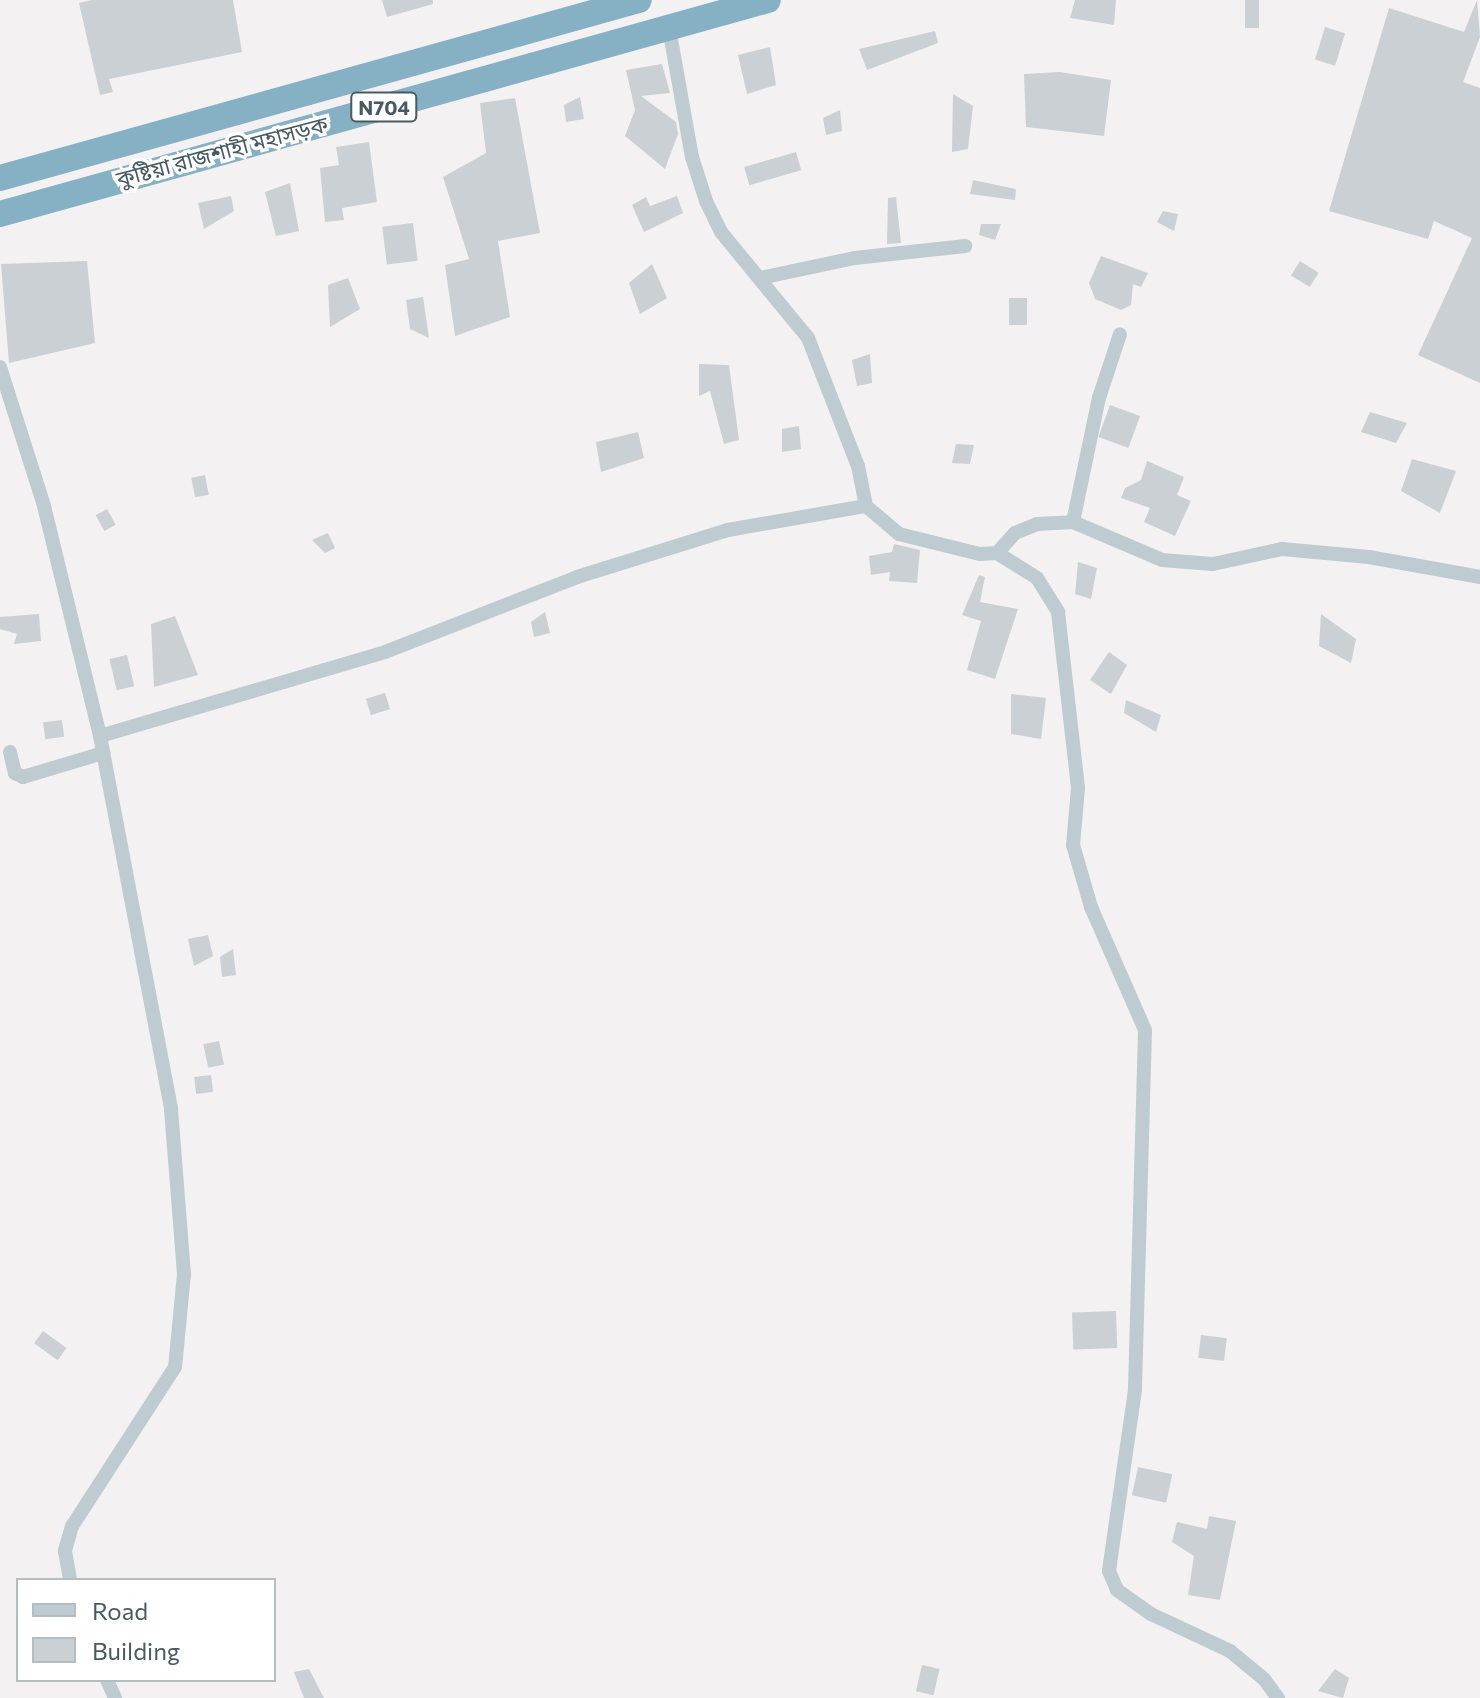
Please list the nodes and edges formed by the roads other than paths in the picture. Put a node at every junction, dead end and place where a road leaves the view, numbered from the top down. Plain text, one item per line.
1 (639, 0) edge
2 (768, 0) edge
3 (669, 28) junction
4 (70, 160) junction
5 (0, 178) edge
6 (80, 188) junction
7 (0, 214) edge
8 (965, 246) dead end
9 (760, 278) junction
10 (1120, 334) dead end
11 (0, 367) edge
12 (866, 506) junction
13 (1073, 522) junction
14 (997, 553) junction
15 (1480, 577) edge
16 (100, 736) junction
17 (10, 752) dead end
18 (103, 753) junction
19 (70, 1578) edge
20 (1278, 1698) edge

1 - 4 highway, কুষ্টিয়া রাজশাহী মহাসড়ক / N704
2 - 3 highway, কুষ্টিয়া রাজশাহী মহাসড়ক / N704
3 - 6 highway, কুষ্টিয়া রাজশাহী মহাসড়ক / N704
3 - 9 street
4 - 5 highway, কুষ্টিয়া রাজশাহী মহাসড়ক / N704
4 - 6 highway
6 - 7 highway, কুষ্টিয়া রাজশাহী মহাসড়ক / N704
8 - 9 street
9 - 12 street
10 - 13 street
11 - 16 street
12 - 14 street
12 - 16 street
13 - 14 street
13 - 15 street
14 - 20 street
16 - 18 street
17 - 18 street
18 - 19 street

